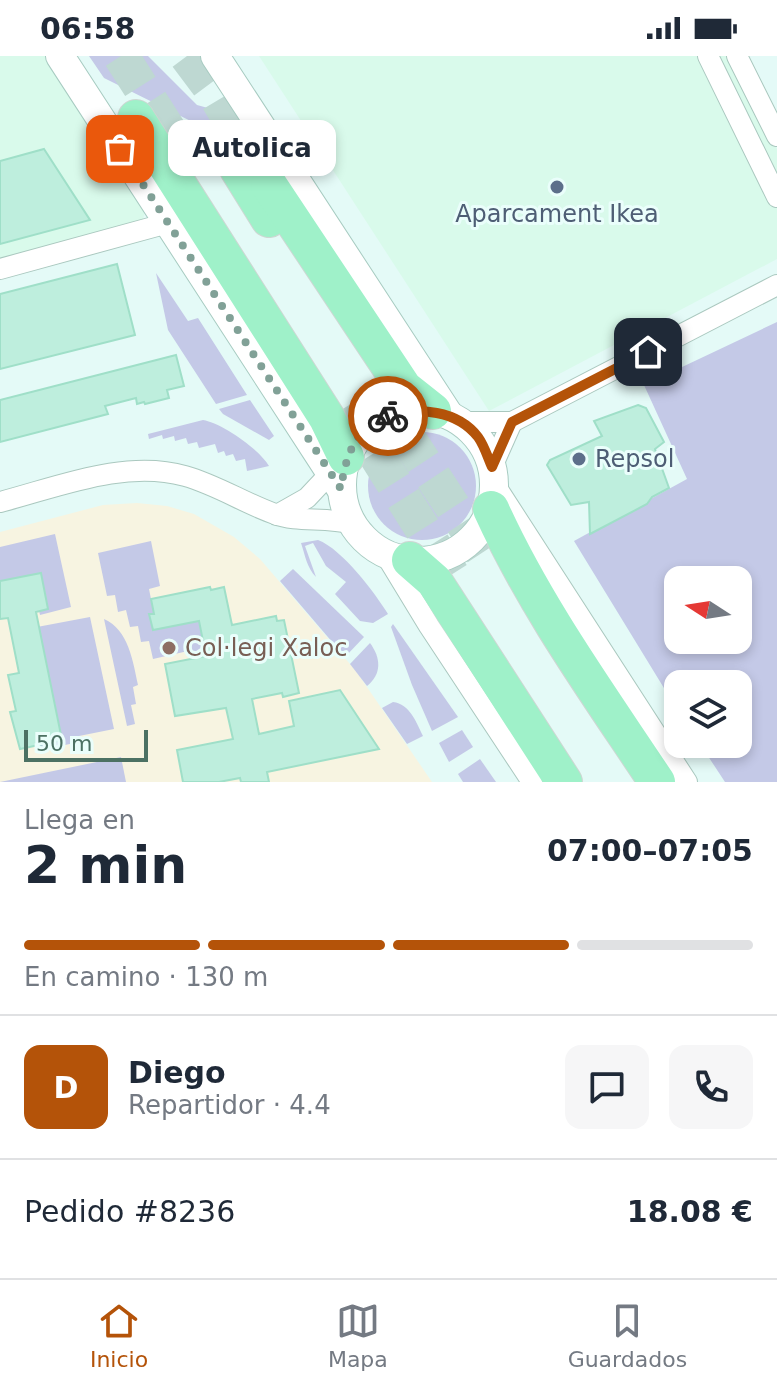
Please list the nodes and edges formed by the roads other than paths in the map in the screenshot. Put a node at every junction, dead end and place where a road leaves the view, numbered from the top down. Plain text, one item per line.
1 (60, 56) edge
2 (215, 56) edge
3 (708, 56) edge
4 (737, 56) edge
5 (136, 118) tunnel mouth
6 (172, 136) tunnel mouth
7 (777, 136) edge
8 (777, 197) edge
9 (168, 223) junction
10 (0, 269) edge
11 (777, 285) edge
12 (447, 417) junction
13 (512, 422) junction
14 (339, 473) junction
15 (492, 487) junction
16 (0, 502) edge
17 (277, 515) junction
18 (353, 524) junction
19 (397, 556) junction
20 (491, 565) tunnel mouth
21 (458, 585) tunnel mouth
22 (532, 782) edge
23 (564, 782) edge
24 (585, 782) edge
25 (633, 782) edge
26 (657, 782) edge
27 (687, 782) edge

1 - 9 main road
2 - 12 main road
3 - 8 street
4 - 7 street
5 - 14 highway
6 - 12 highway
9 - 10 street
9 - 14 main road
11 - 13 street
12 - 13 street
12 - 14 main road
12 - 15 main road
13 - 15 street
14 - 17 street
14 - 18 main road
15 - 19 main road
15 - 26 highway
15 - 27 street
16 - 17 street
17 - 18 street
18 - 19 main road
19 - 22 street
19 - 23 highway
20 - 25 highway
21 - 24 highway

